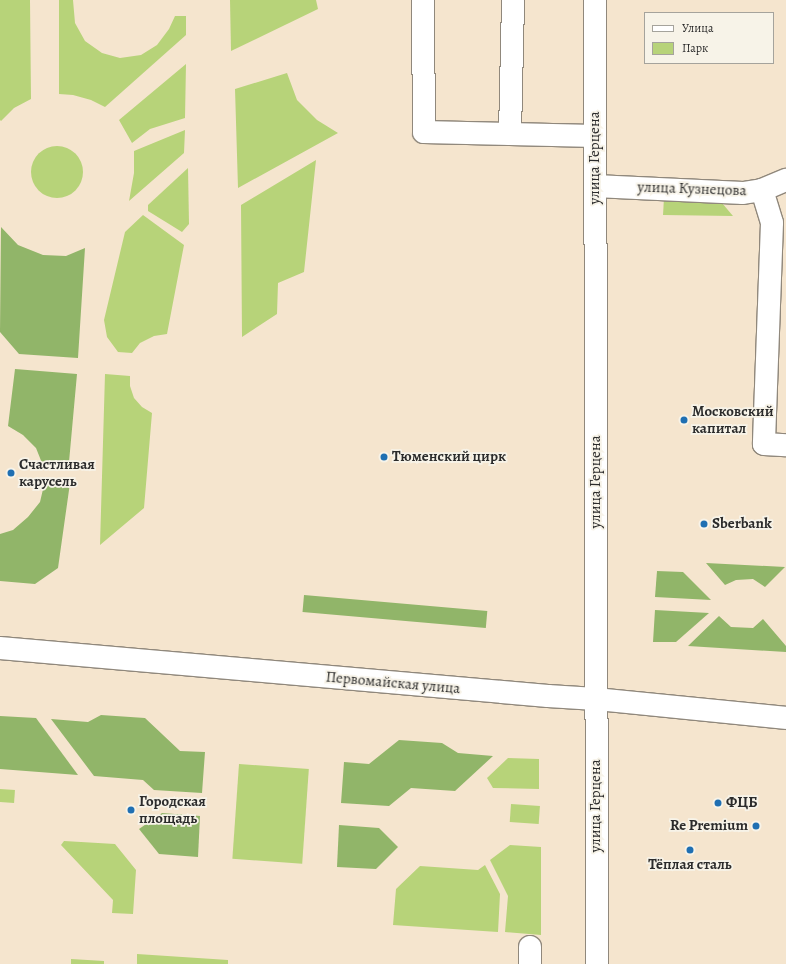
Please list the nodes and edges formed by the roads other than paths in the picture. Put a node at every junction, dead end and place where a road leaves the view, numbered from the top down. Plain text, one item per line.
1 (423, 0) edge
2 (513, 0) edge
3 (595, 0) edge
4 (510, 134) junction
5 (595, 136) junction
6 (786, 180) edge
7 (595, 186) junction
8 (762, 190) junction
9 (786, 445) edge
10 (0, 648) edge
11 (596, 699) junction
12 (786, 718) edge
13 (597, 964) edge

1 - 4 street
2 - 4 street
3 - 5 street, улица Герцена
4 - 5 street
5 - 7 street, улица Герцена
6 - 8 street, улица Кузнецова
7 - 8 street, улица Кузнецова
7 - 11 street, улица Герцена
8 - 9 street
10 - 11 street, Первомайская улица
11 - 12 street, Первомайская улица
11 - 13 street, улица Герцена

